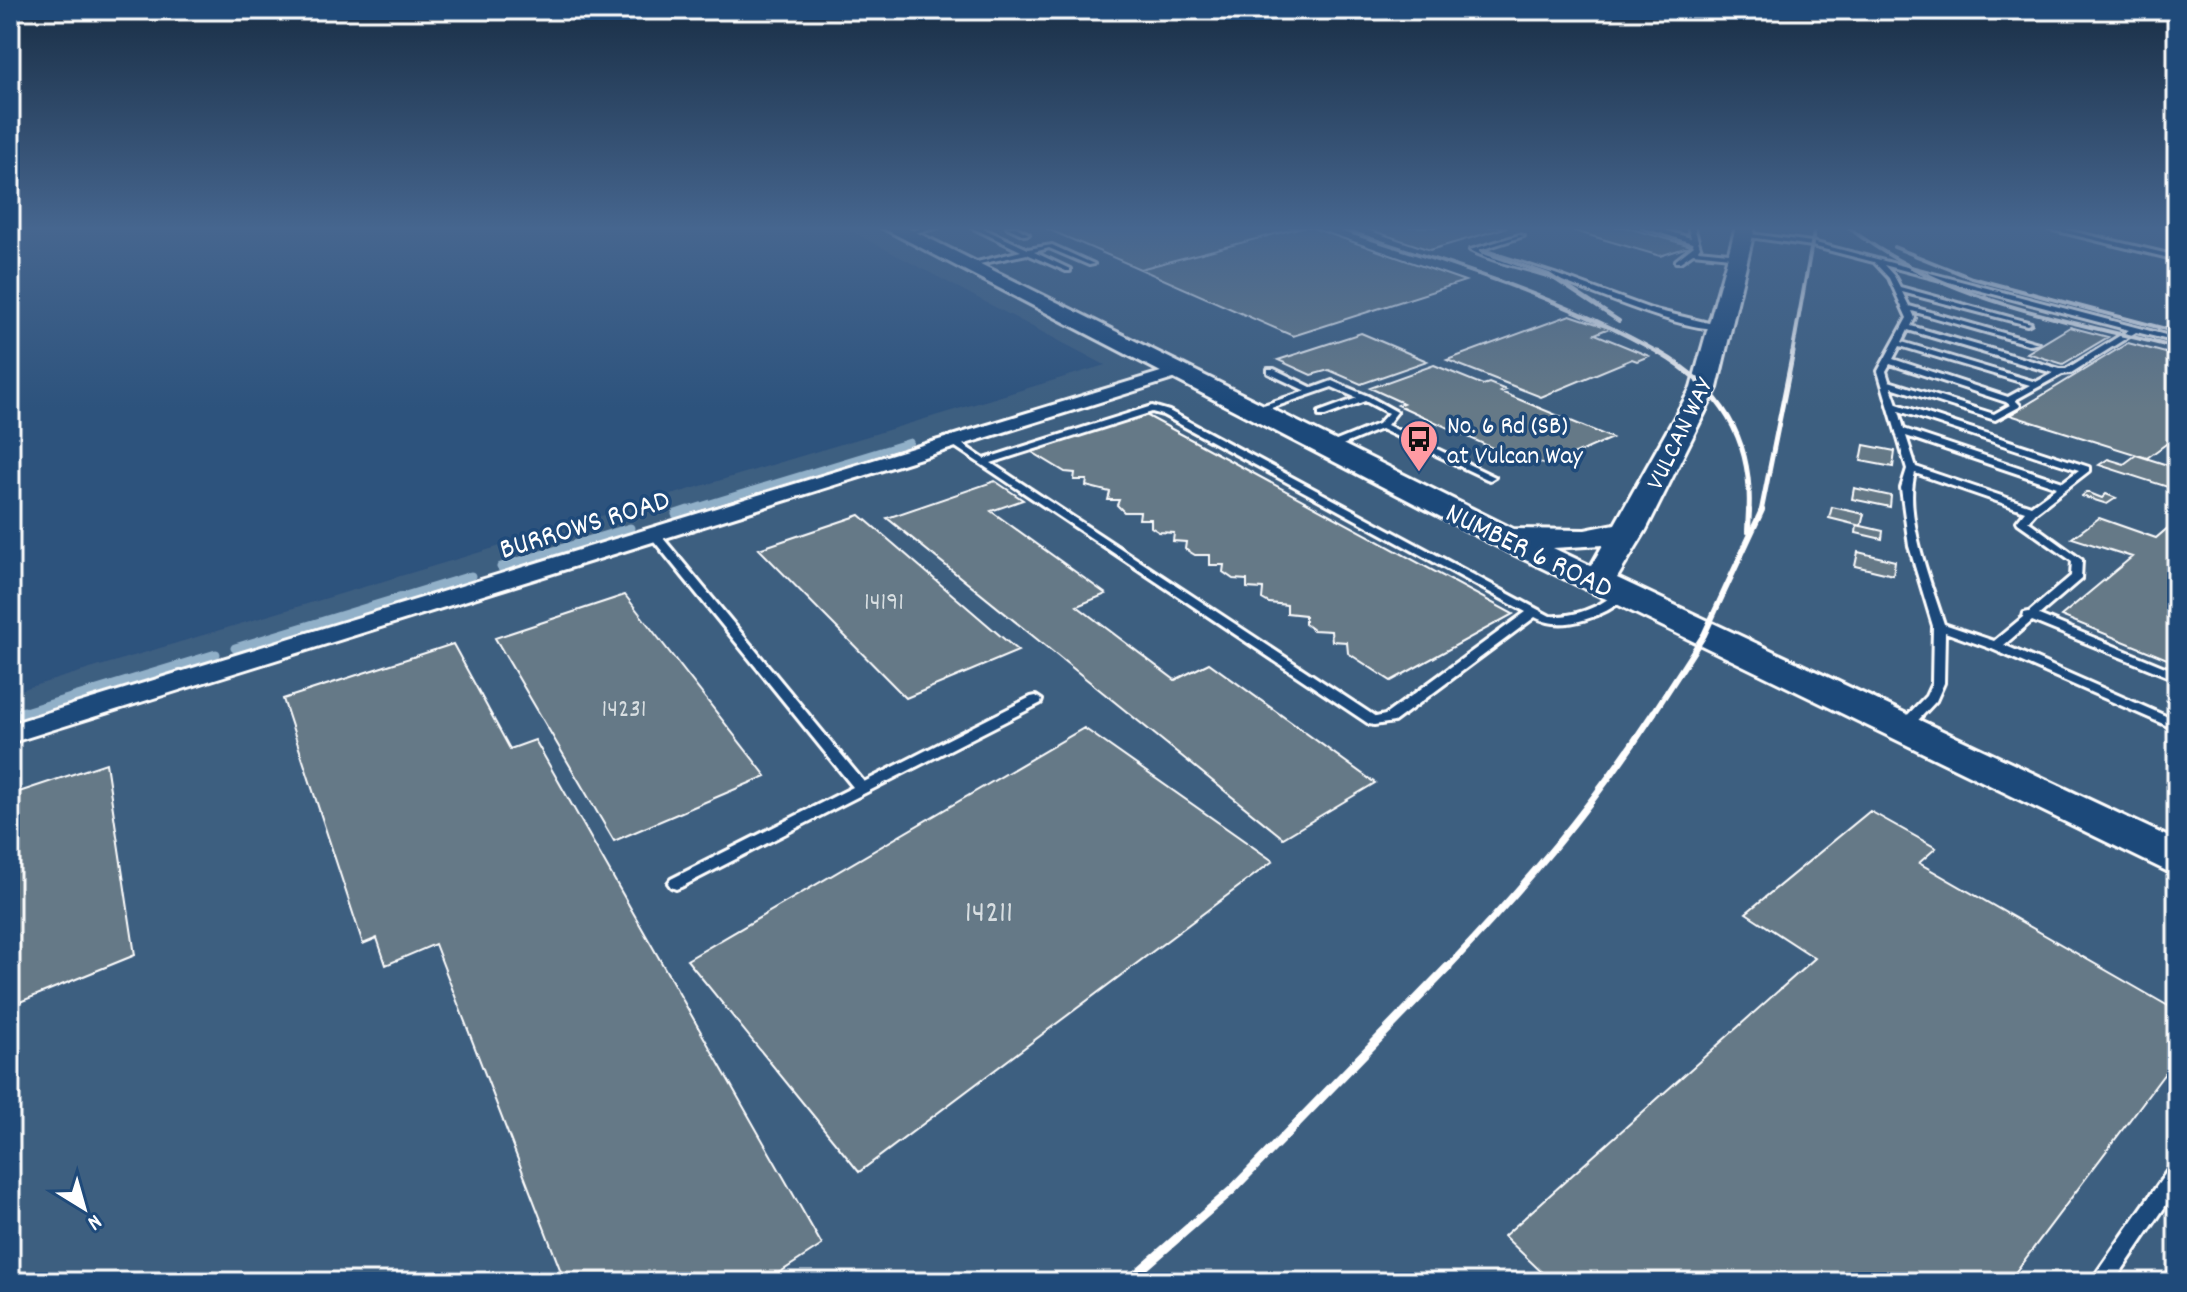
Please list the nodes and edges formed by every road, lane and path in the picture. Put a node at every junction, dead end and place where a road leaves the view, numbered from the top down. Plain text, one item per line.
1 (1009, 287) edge
2 (1585, 287) edge
3 (1731, 287) edge
4 (1974, 287) edge
5 (1897, 288) joint
6 (1905, 307) junction
7 (2027, 323) dead end
8 (1721, 327) junction
9 (1906, 327) junction
10 (2135, 329) junction
11 (2177, 340) edge
12 (1897, 343) junction
13 (2034, 343) dead end
14 (1890, 361) junction
15 (1271, 371) dead end
16 (1177, 372) junction
17 (2060, 372) junction
18 (1886, 383) junction
19 (2035, 384) junction
20 (1313, 391) junction
21 (1365, 398) junction
22 (2009, 400) junction
23 (1893, 406) junction
24 (1254, 411) junction
25 (1322, 414) dead end
26 (1381, 426) junction
27 (1901, 431) junction
28 (953, 442) junction
29 (1327, 448) junction
30 (983, 462) junction
31 (1912, 469) junction
32 (1490, 477) dead end
33 (2064, 486) junction
34 (2032, 510) junction
35 (1630, 530) junction
36 (654, 534) junction
37 (1506, 538) junction
38 (1611, 589) junction
39 (1534, 612) junction
40 (2028, 615) junction
41 (1939, 626) junction
42 (1996, 646) junction
43 (2177, 676) edge
44 (1036, 700) dead end
45 (2177, 726) edge
46 (1901, 729) junction
47 (10, 734) edge
48 (861, 788) junction
49 (2177, 860) edge
50 (676, 883) dead end
51 (2177, 1173) edge
52 (2102, 1282) edge

1 - 16 street, NUMBER 6 ROAD
2 - 8 lane
3 - 8 street, VULCAN WAY
4 - 10 lane
5 - 6 lane
5 - 7 lane
6 - 9 lane
6 - 13 lane
8 - 35 street, VULCAN WAY
9 - 12 lane
9 - 17 lane
10 - 11 lane
10 - 17 lane
12 - 14 lane
12 - 19 lane
14 - 18 lane
14 - 22 lane
15 - 20 lane
16 - 24 street, NUMBER 6 ROAD
16 - 28 street, BURROWS ROAD
17 - 19 lane
18 - 22 lane
18 - 23 lane
19 - 22 lane
20 - 21 lane
20 - 24 lane
21 - 25 lane
21 - 26 lane
23 - 27 lane
23 - 33 lane
24 - 29 street, NUMBER 6 ROAD
26 - 29 lane
26 - 32 lane
27 - 31 lane
27 - 33 lane
28 - 30 lane
28 - 36 street, BURROWS ROAD
29 - 37 street, NUMBER 6 ROAD
30 - 39 lane
30 - 39 lane
31 - 34 lane
31 - 41 lane
33 - 34 lane
34 - 40 lane
35 - 37 street
35 - 38 street, VULCAN WAY
36 - 47 street, BURROWS ROAD
36 - 48 lane
37 - 38 street, NUMBER 6 ROAD
38 - 39 lane
38 - 46 street, NUMBER 6 ROAD
40 - 42 lane
40 - 43 lane
41 - 42 lane
41 - 46 lane
42 - 45 lane
44 - 48 lane
46 - 49 street, NUMBER 6 ROAD
48 - 50 lane
51 - 52 lane

